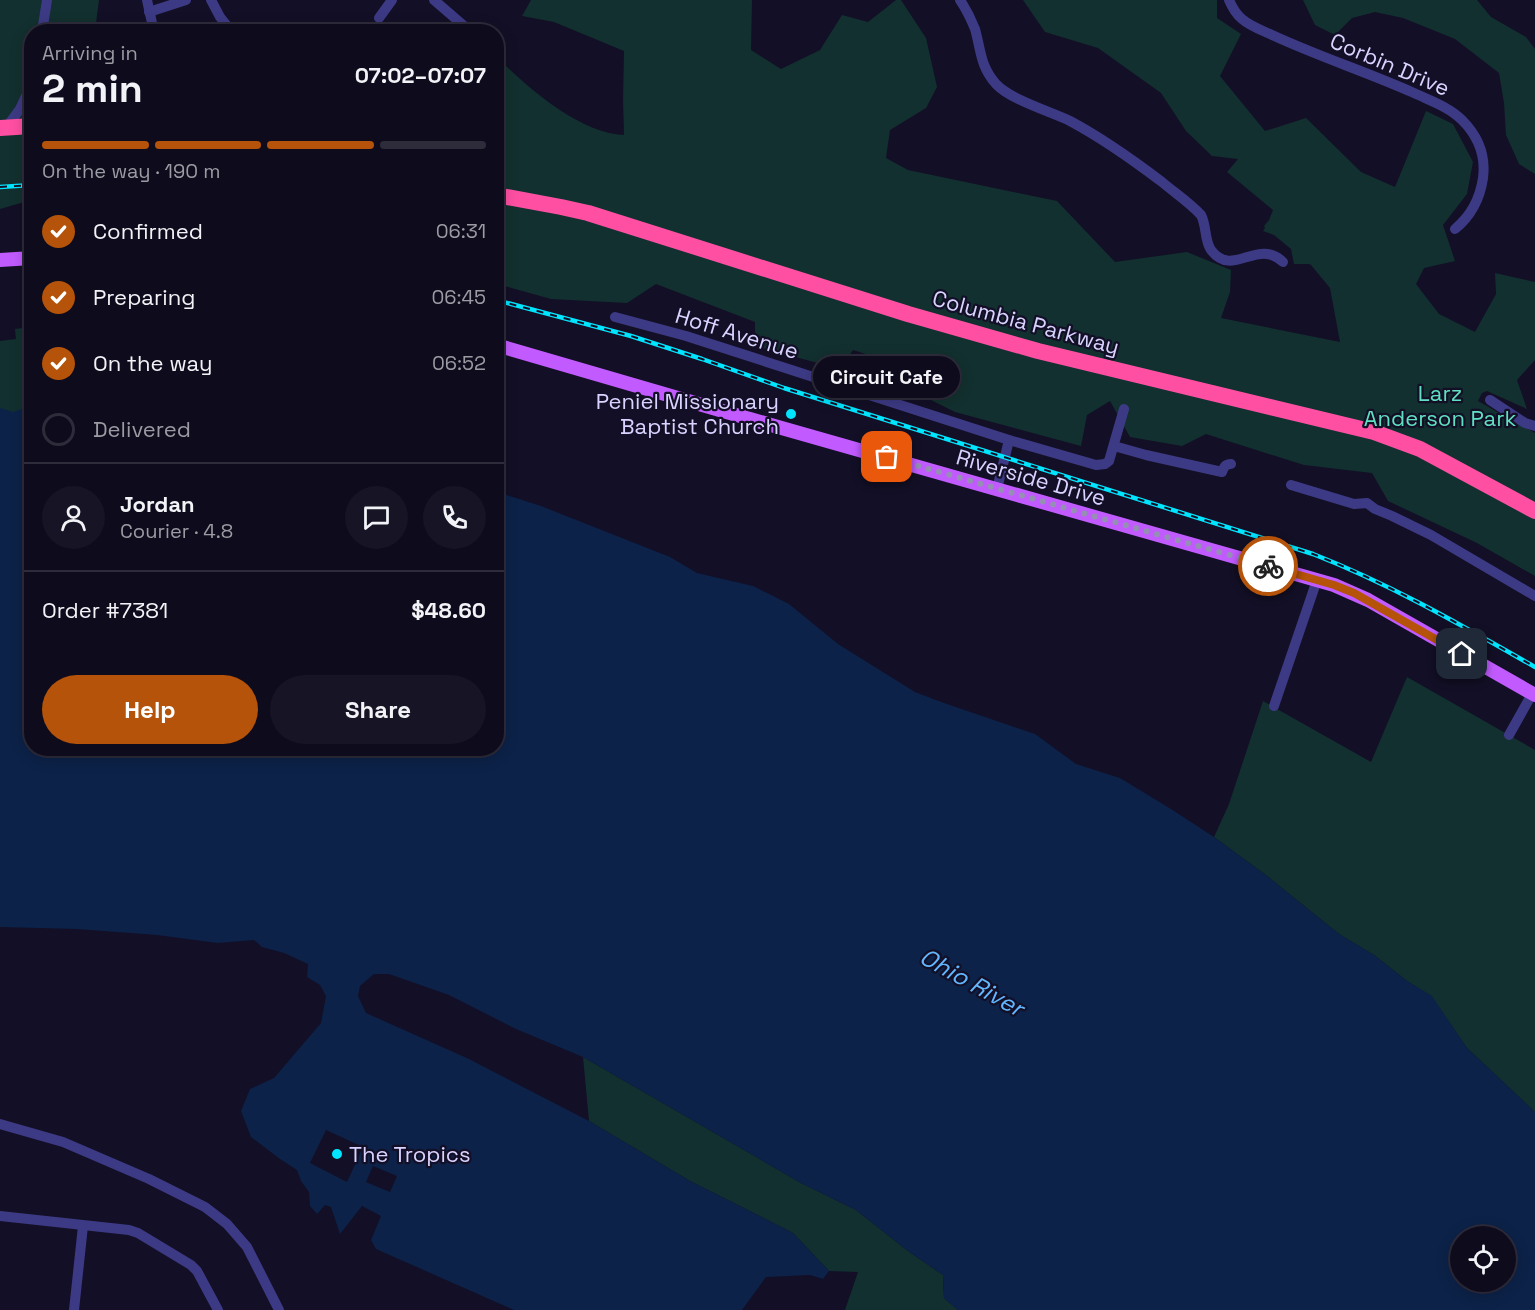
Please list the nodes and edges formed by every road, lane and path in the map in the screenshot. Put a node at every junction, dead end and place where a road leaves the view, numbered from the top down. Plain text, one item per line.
1 (47, 0) edge
2 (147, 0) edge
3 (186, 0) edge
4 (211, 0) edge
5 (392, 0) edge
6 (434, 0) edge
7 (960, 0) edge
8 (1229, 0) edge
9 (149, 12) junction
10 (379, 18) dead end
11 (43, 24) edge
12 (152, 24) edge
13 (226, 24) edge
14 (462, 24) edge
15 (24, 101) edge
16 (2, 125) edge
17 (24, 126) edge
18 (504, 197) edge
19 (1455, 229) dead end
20 (24, 259) edge
21 (0, 261) edge
22 (1283, 262) dead end
23 (615, 317) dead end
24 (504, 347) edge
25 (1490, 400) dead end
26 (1124, 409) dead end
27 (1535, 426) edge
28 (1009, 440) junction
29 (1113, 448) junction
30 (1231, 464) dead end
31 (1291, 485) dead end
32 (997, 489) junction
33 (1535, 511) edge
34 (1317, 580) junction
35 (1535, 596) edge
36 (1533, 694) edge
37 (1274, 706) dead end
38 (1509, 735) dead end
39 (0, 1124) edge
40 (0, 1216) edge
41 (83, 1226) junction
42 (74, 1310) edge
43 (218, 1310) edge
44 (279, 1310) edge

1 - 11 street
2 - 9 street
3 - 9 street
4 - 13 street
5 - 10 street
6 - 14 street
7 - 22 street
8 - 19 street, Corbin Drive
9 - 12 street
15 - 16 street
16 - 17 highway
18 - 33 highway, Columbia Parkway
20 - 21 main road
23 - 28 street, Hoff Avenue
24 - 32 main road, Riverside Drive
25 - 27 street
26 - 29 street
28 - 29 street, Hoff Avenue
28 - 32 street
29 - 30 street
31 - 35 street
32 - 34 main road, Riverside Drive
34 - 36 main road, Riverside Drive
34 - 37 street
36 - 38 street
39 - 44 street
40 - 41 street
41 - 42 street
41 - 43 street

